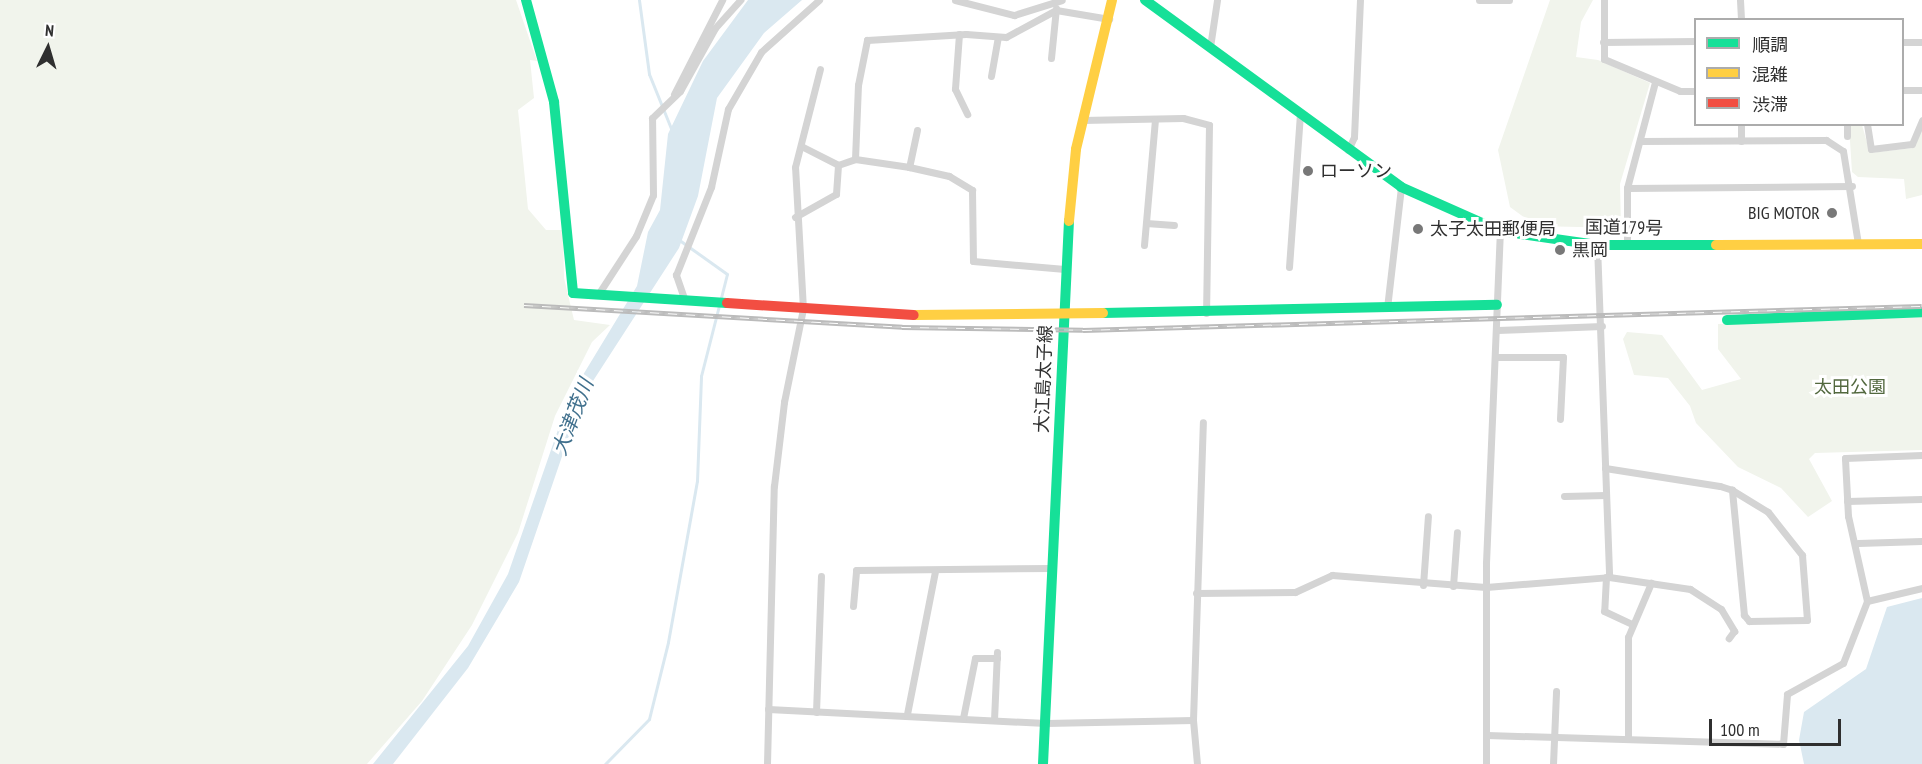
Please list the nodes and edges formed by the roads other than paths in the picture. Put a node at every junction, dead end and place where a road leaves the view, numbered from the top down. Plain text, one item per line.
1 (526, 0) edge
2 (722, 0) edge
3 (740, 0) edge
4 (819, 0) edge
5 (955, 0) edge
6 (1112, 0) edge
7 (1145, 0) edge
8 (1216, 0) edge
9 (1360, 0) edge
10 (1479, 0) edge
11 (1509, 0) edge
12 (1604, 0) edge
13 (1740, 0) edge
14 (1058, 5) edge
15 (1741, 18) edge
16 (1109, 19) junction
17 (959, 34) junction
18 (998, 38) junction
19 (1694, 41) edge
20 (1603, 42) junction
21 (1904, 42) edge
22 (1922, 42) edge
23 (1210, 48) junction
24 (1051, 58) dead end
25 (820, 69) dead end
26 (991, 76) dead end
27 (1656, 82) junction
28 (1904, 90) edge
29 (1922, 90) edge
30 (1694, 91) edge
31 (674, 94) junction
32 (967, 114) dead end
33 (1300, 115) junction
34 (1083, 120) junction
35 (1155, 120) junction
36 (1922, 120) edge
37 (1741, 126) edge
38 (1847, 126) edge
39 (1868, 126) edge
40 (917, 130) dead end
41 (1847, 136) dead end
42 (1640, 141) junction
43 (1741, 141) junction
44 (803, 147) junction
45 (1348, 150) junction
46 (855, 159) junction
47 (838, 165) junction
48 (909, 167) junction
49 (1852, 186) junction
50 (1401, 188) junction
51 (1627, 188) junction
52 (795, 217) junction
53 (1146, 223) junction
54 (1174, 225) dead end
55 (1500, 231) junction
56 (1858, 244) junction
57 (1922, 244) edge
58 (1144, 245) dead end
59 (1597, 245) junction
60 (1627, 245) junction
61 (1289, 267) dead end
62 (1065, 269) junction
63 (599, 293) junction
64 (685, 301) junction
65 (1497, 305) junction
66 (803, 309) junction
67 (1386, 311) junction
68 (1922, 312) edge
69 (1206, 315) junction
70 (1063, 316) junction
71 (1727, 320) dead end
72 (1602, 326) junction
73 (1497, 330) junction
74 (1496, 357) junction
75 (1560, 419) dead end
76 (1203, 422) dead end
77 (1922, 455) edge
78 (1605, 468) junction
79 (1732, 490) junction
80 (1605, 495) junction
81 (1564, 496) dead end
82 (1922, 499) edge
83 (1847, 501) junction
84 (1428, 516) dead end
85 (1457, 532) dead end
86 (1922, 541) edge
87 (1858, 543) junction
88 (1052, 568) junction
89 (935, 571) junction
90 (821, 576) dead end
91 (1607, 577) junction
92 (1651, 583) junction
93 (1423, 585) junction
94 (1453, 586) junction
95 (1486, 587) junction
96 (1922, 588) edge
97 (1196, 593) junction
98 (1867, 601) junction
99 (853, 606) dead end
100 (1632, 624) junction
101 (1729, 638) dead end
102 (1556, 691) dead end
103 (768, 709) junction
104 (816, 712) junction
105 (907, 714) junction
106 (963, 718) junction
107 (994, 720) junction
108 (1193, 720) junction
109 (1046, 723) junction
110 (1487, 735) junction
111 (1554, 736) junction
112 (1628, 738) junction
113 (767, 764) edge
114 (1043, 764) edge
115 (1197, 764) edge
116 (1486, 764) edge
117 (1553, 764) edge

1 - 63 main road
2 - 31 street
3 - 31 street
4 - 64 street
5 - 14 street
6 - 16 main road, 大江島太子線
7 - 23 main road, 国道179号
8 - 23 street
9 - 45 street
10 - 11 street
12 - 20 street
13 - 15 street
14 - 16 street
14 - 18 street
14 - 24 street
16 - 34 main road, 大江島太子線
17 - 18 street
17 - 32 street
17 - 46 street
18 - 26 street
19 - 20 street
20 - 27 street
21 - 22 street
23 - 33 main road, 国道179号
25 - 44 street
27 - 30 street
27 - 42 street
28 - 29 street
31 - 63 street
33 - 45 main road, 国道179号
33 - 61 street
34 - 35 street
34 - 62 main road, 大江島太子線
35 - 53 street
35 - 69 street
36 - 39 street
37 - 43 street
38 - 41 street
40 - 48 street
42 - 43 street
42 - 51 street
43 - 49 street
44 - 47 street
44 - 52 street
45 - 50 main road, 国道179号
46 - 47 street
46 - 48 street
47 - 52 street
48 - 62 street
49 - 51 street
49 - 56 street
50 - 55 main road, 国道179号
50 - 67 street
51 - 60 street
52 - 66 street
53 - 54 street
53 - 58 street
55 - 59 main road, 国道179号
55 - 65 street
56 - 57 main road, 国道179号
56 - 60 main road, 国道179号
59 - 60 main road, 国道179号
59 - 72 street
62 - 70 main road, 大江島太子線
63 - 64 main road
64 - 66 main road
65 - 67 main road
65 - 73 street
66 - 70 main road
66 - 103 street
67 - 69 main road
68 - 71 main road
69 - 70 main road
70 - 88 main road, 大江島太子線
72 - 73 street
72 - 78 street
73 - 74 street
74 - 75 street
74 - 95 street
76 - 97 street
77 - 83 street
78 - 79 street
78 - 80 street
79 - 79 street
80 - 81 street
80 - 91 street
82 - 83 street
83 - 87 street
84 - 93 street
85 - 94 street
86 - 87 street
87 - 98 street
88 - 89 street
88 - 109 main road, 大江島太子線
89 - 99 street
89 - 105 street
90 - 104 street
91 - 92 street
91 - 95 street
91 - 100 street
92 - 100 street
92 - 101 street
93 - 94 street
93 - 97 street
94 - 95 street
95 - 110 street
96 - 98 street
97 - 108 street
98 - 112 street
100 - 112 street
102 - 111 street
103 - 104 street
103 - 113 street
104 - 105 street
105 - 106 street
106 - 107 street
106 - 107 street
107 - 109 street
108 - 109 street
108 - 115 street
109 - 114 main road, 大江島太子線
110 - 111 street
110 - 116 street
111 - 112 street
111 - 117 street

